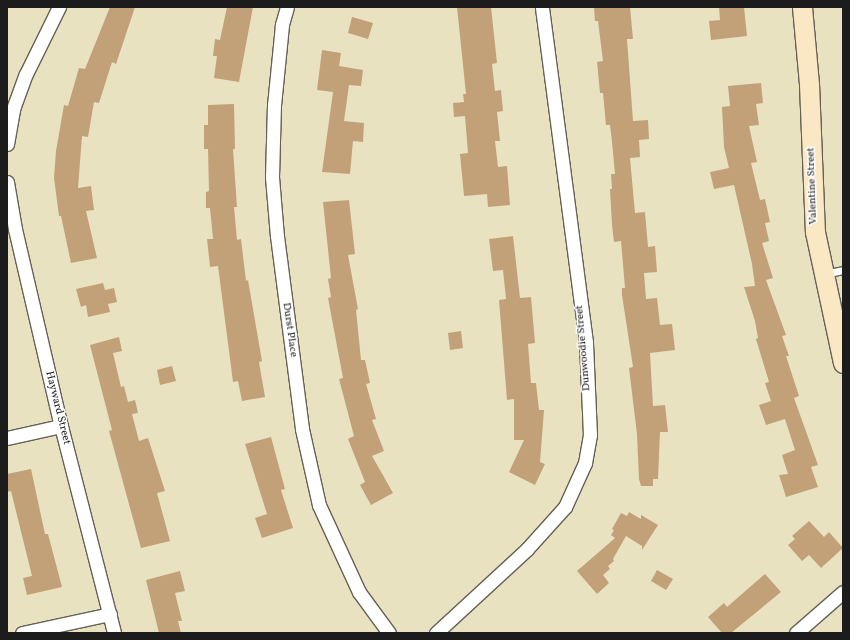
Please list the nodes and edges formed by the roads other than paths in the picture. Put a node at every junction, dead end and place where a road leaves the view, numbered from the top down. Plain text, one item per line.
1 (59, 7) edge
2 (288, 7) edge
3 (542, 7) edge
4 (802, 7) edge
5 (7, 144) edge
6 (7, 182) edge
7 (843, 270) edge
8 (824, 274) junction
9 (843, 363) edge
10 (61, 426) junction
11 (7, 438) edge
12 (843, 592) edge
13 (110, 614) junction
14 (22, 633) edge
15 (114, 633) edge
16 (390, 633) edge
17 (436, 633) edge
18 (796, 633) edge

1 - 5 street
2 - 16 street, Durst Place
3 - 17 street, Dunwoodie Street
4 - 8 street, Valentine Street
6 - 10 street, Hayward Street
7 - 8 lane
8 - 9 street, Valentine Street
10 - 11 street
10 - 13 street, Hayward Street
12 - 18 street
13 - 14 street
13 - 15 street, Hayward Street

